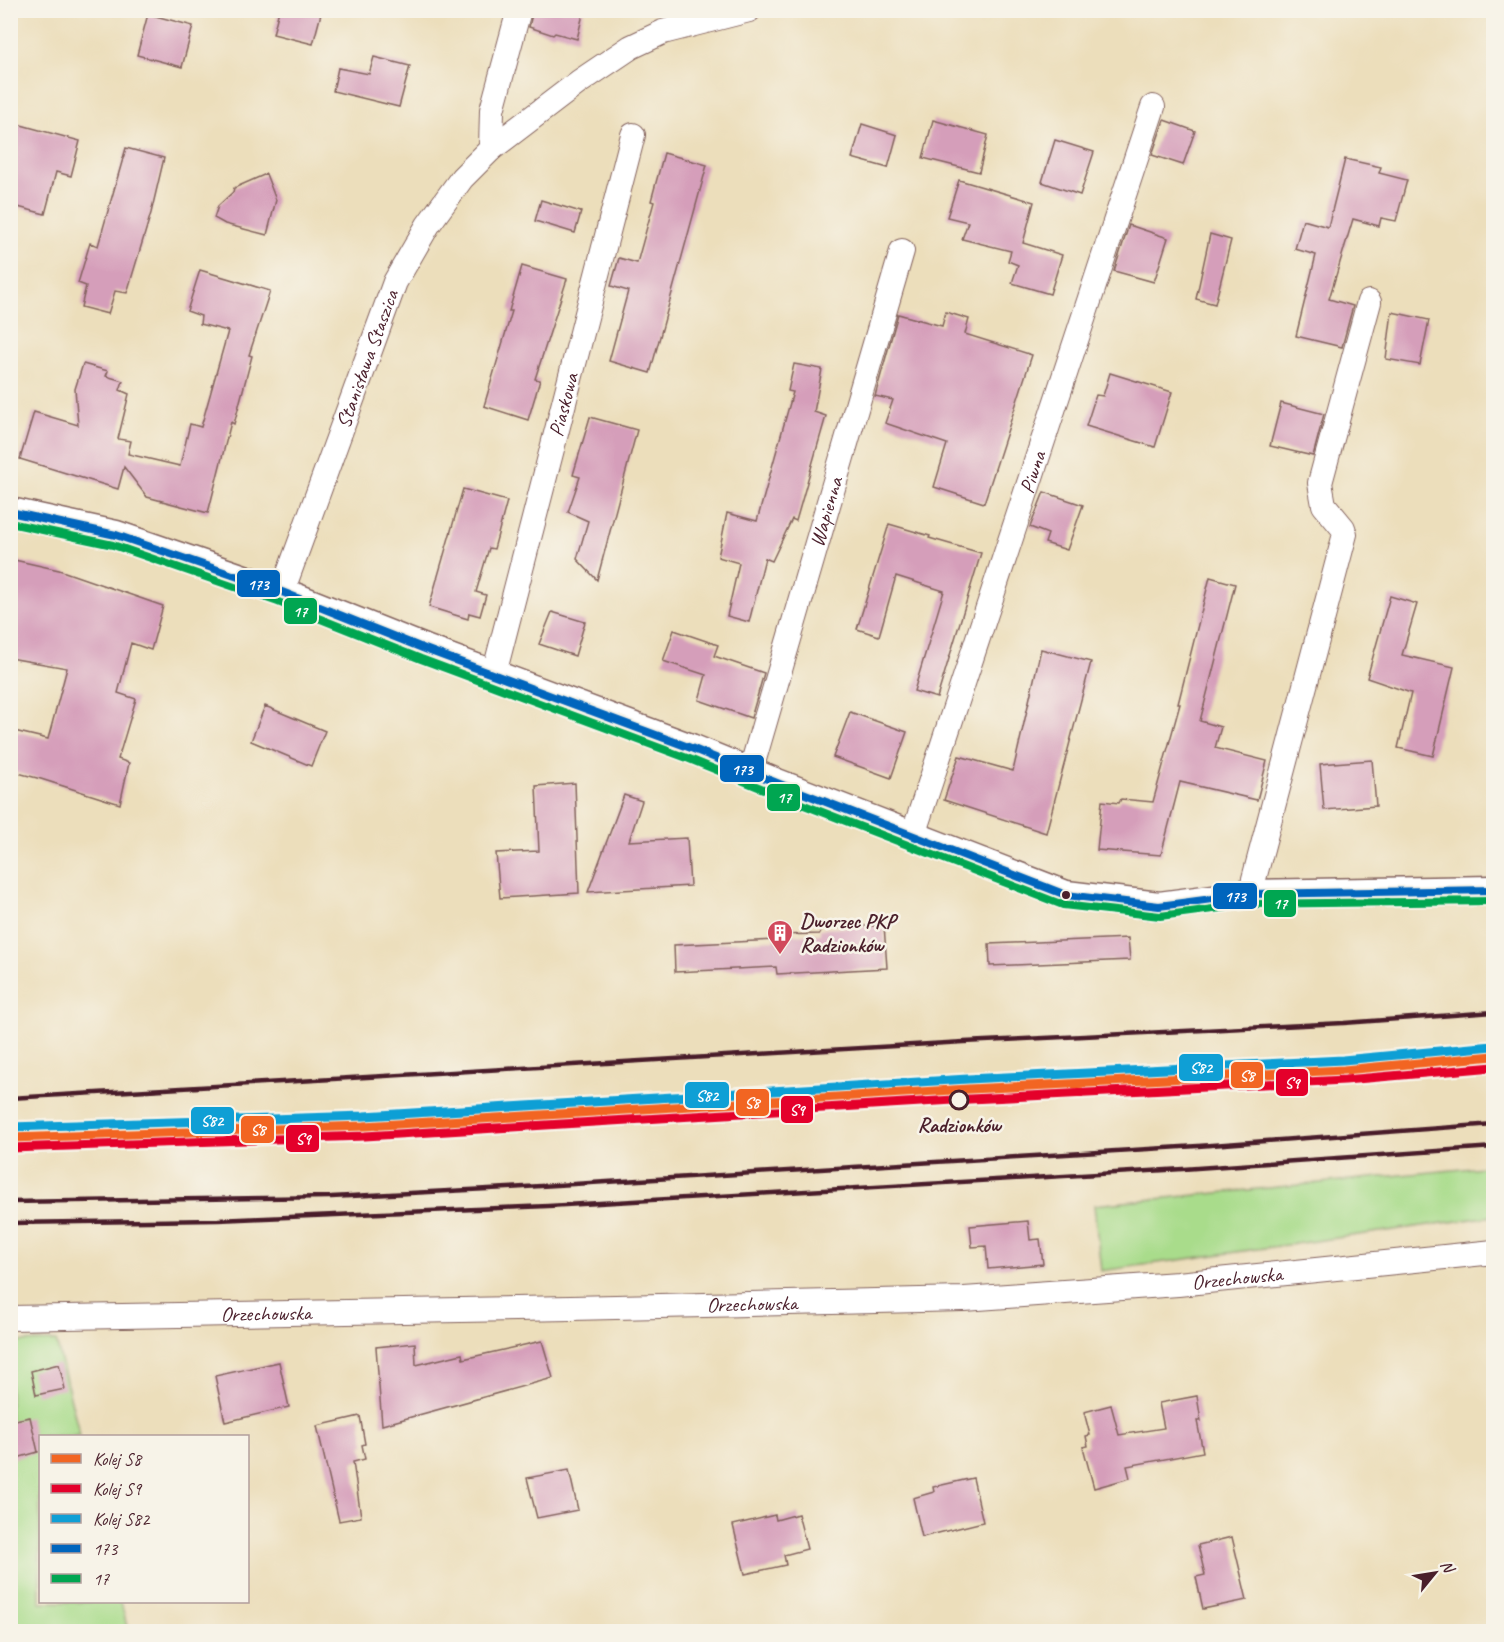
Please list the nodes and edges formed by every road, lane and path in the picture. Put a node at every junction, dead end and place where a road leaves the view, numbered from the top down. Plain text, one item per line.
1 (519, 10) edge
2 (749, 10) edge
3 (1153, 107) dead end
4 (633, 135) dead end
5 (490, 149) junction
6 (902, 251) dead end
7 (1369, 302) dead end
8 (10, 512) edge
9 (282, 592) junction
10 (494, 674) junction
11 (750, 773) junction
12 (913, 835) junction
13 (1494, 890) edge
14 (1250, 894) junction
15 (1494, 1252) edge
16 (10, 1318) edge

1 - 5 street
2 - 5 street, Stanisława Staszica
3 - 12 street, Piwna
4 - 10 street, Piaskowa
5 - 9 street, Stanisława Staszica
6 - 11 street, Wapienna
7 - 14 street
8 - 9 street
9 - 10 street
10 - 11 street
11 - 12 street
12 - 14 street
13 - 14 street
15 - 16 street, Orzechowska

